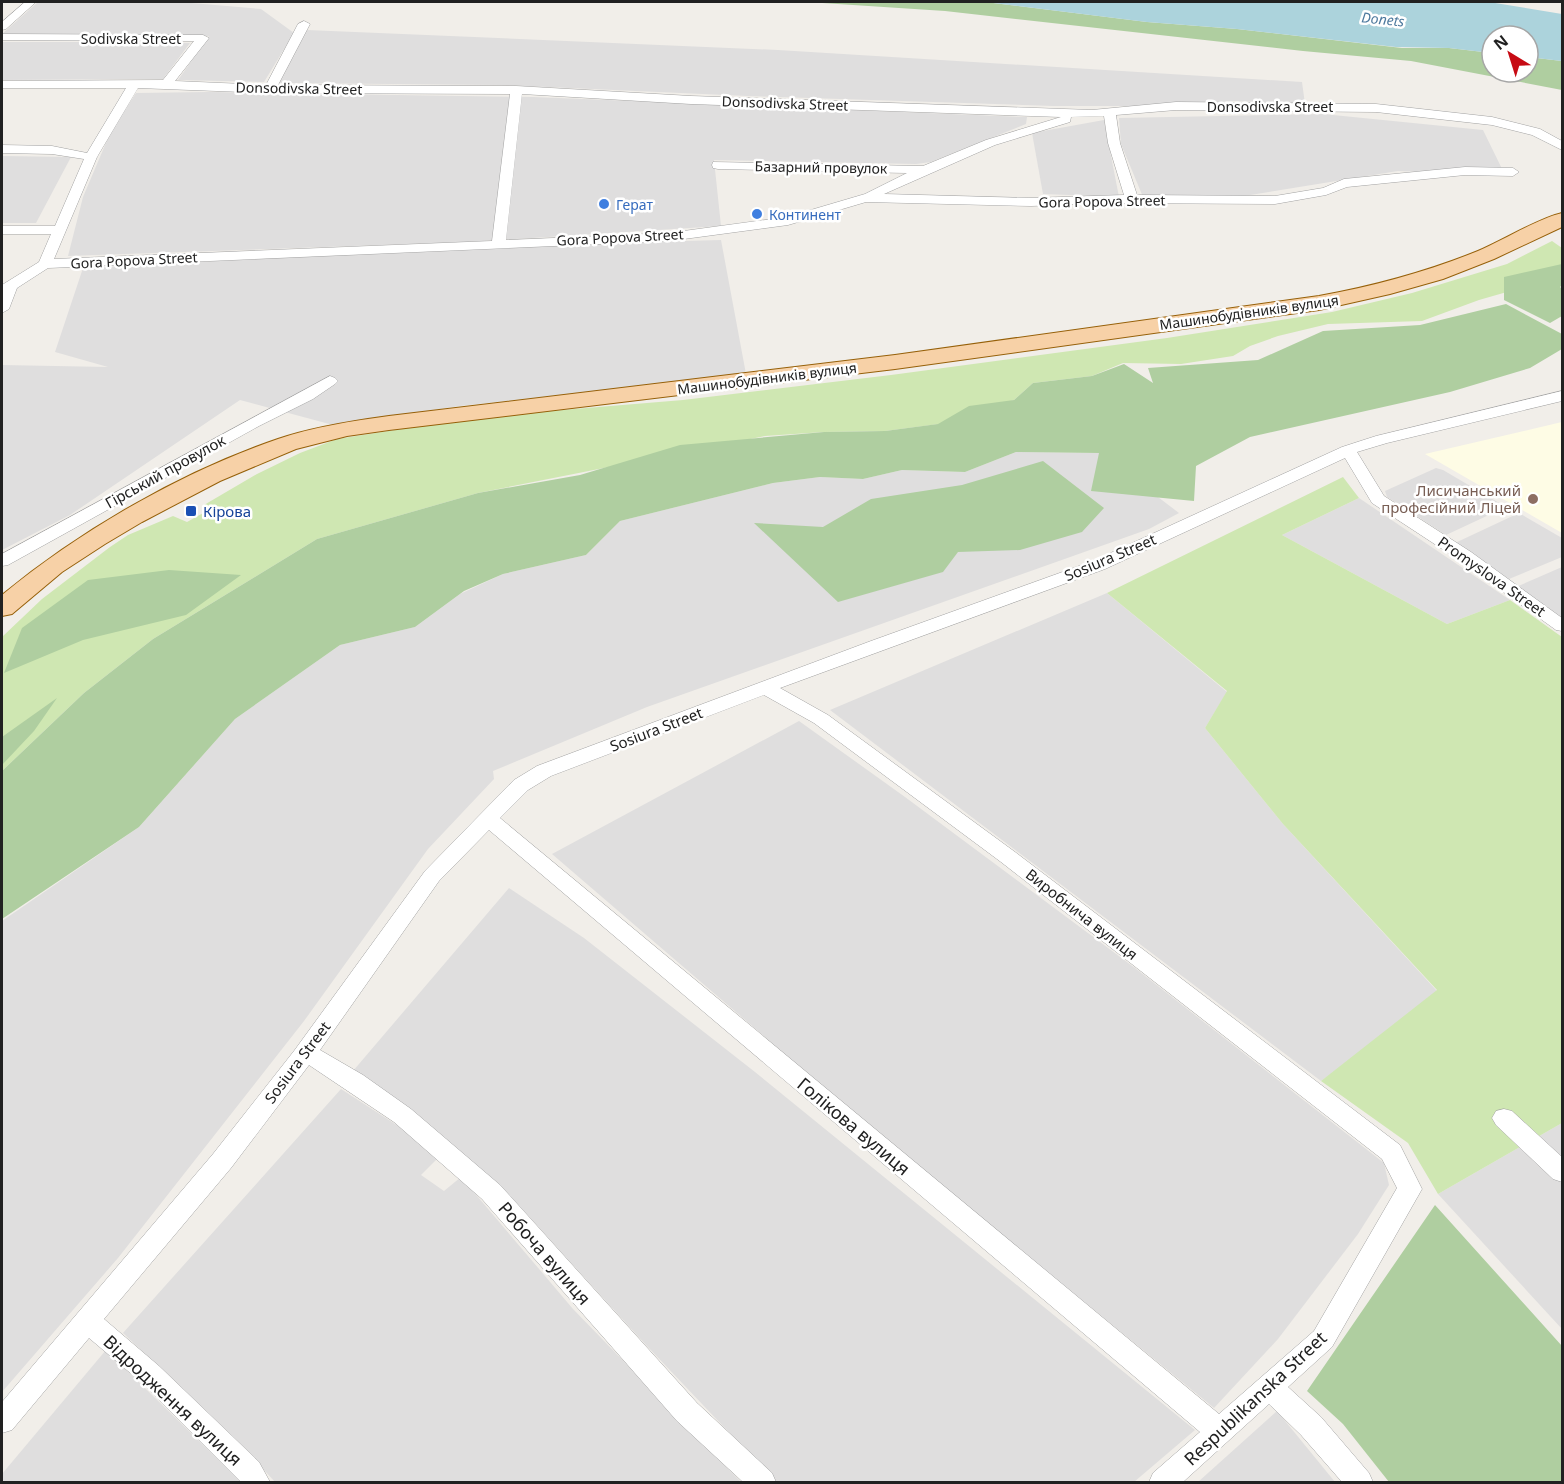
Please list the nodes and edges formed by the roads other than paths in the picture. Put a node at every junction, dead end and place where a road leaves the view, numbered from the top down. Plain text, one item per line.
1 (31, 2) edge
2 (304, 24) dead end
3 (2, 27) edge
4 (2, 37) edge
5 (2, 84) edge
6 (134, 84) junction
7 (166, 84) junction
8 (270, 89) junction
9 (516, 90) junction
10 (1110, 113) junction
11 (1092, 114) junction
12 (1563, 146) edge
13 (2, 149) edge
14 (91, 157) junction
15 (718, 165) dead end
16 (926, 170) junction
17 (1512, 172) dead end
18 (865, 198) junction
19 (1132, 199) junction
20 (1563, 219) edge
21 (2, 230) edge
22 (58, 230) junction
23 (499, 243) junction
24 (45, 264) junction
25 (6, 288) edge
26 (2, 309) edge
27 (330, 381) dead end
28 (1563, 396) edge
29 (1348, 450) junction
30 (2, 561) edge
31 (2, 608) edge
32 (1563, 626) edge
33 (764, 687) junction
34 (488, 819) junction
35 (305, 1052) junction
36 (1504, 1118) dead end
37 (1391, 1152) joint
38 (1563, 1172) edge
39 (87, 1320) junction
40 (1270, 1388) junction
41 (2, 1421) edge
42 (1220, 1432) junction
43 (256, 1482) edge
44 (762, 1482) edge
45 (1163, 1482) edge
46 (1359, 1482) edge

1 - 3 street
2 - 8 street
4 - 7 street, Sodivska Street
5 - 6 street, Donsodivska Street
6 - 7 street, Donsodivska Street
6 - 14 street
7 - 8 street, Donsodivska Street
8 - 9 street, Donsodivska Street
9 - 11 street, Donsodivska Street
9 - 23 street
10 - 11 street, Donsodivska Street
10 - 12 street, Donsodivska Street
10 - 19 street
11 - 16 street
13 - 14 street
14 - 22 street
15 - 16 street, Базарний провулок
16 - 18 street
17 - 19 street, Gora Popova Street
18 - 19 street, Gora Popova Street
18 - 23 street, Gora Popova Street
20 - 31 main road, Машинобудівників вулиця
21 - 22 street
22 - 24 street
23 - 24 street, Gora Popova Street
24 - 25 street
25 - 26 street
27 - 30 street, Гірський провулок
28 - 29 street, Sosiura Street
29 - 32 street, Promyslova Street
29 - 33 street, Sosiura Street
33 - 34 street, Sosiura Street
33 - 37 street, Виробнича вулиця
34 - 35 street, Sosiura Street
34 - 42 street, Голікова вулиця
35 - 39 street, Sosiura Street
35 - 44 street, Робоча вулиця
36 - 38 street
37 - 40 street, Respublikanska Street
39 - 41 street, Sosiura Street
39 - 43 street, Відродження вулиця
40 - 42 street, Respublikanska Street
40 - 46 street
42 - 45 street, Respublikanska Street

